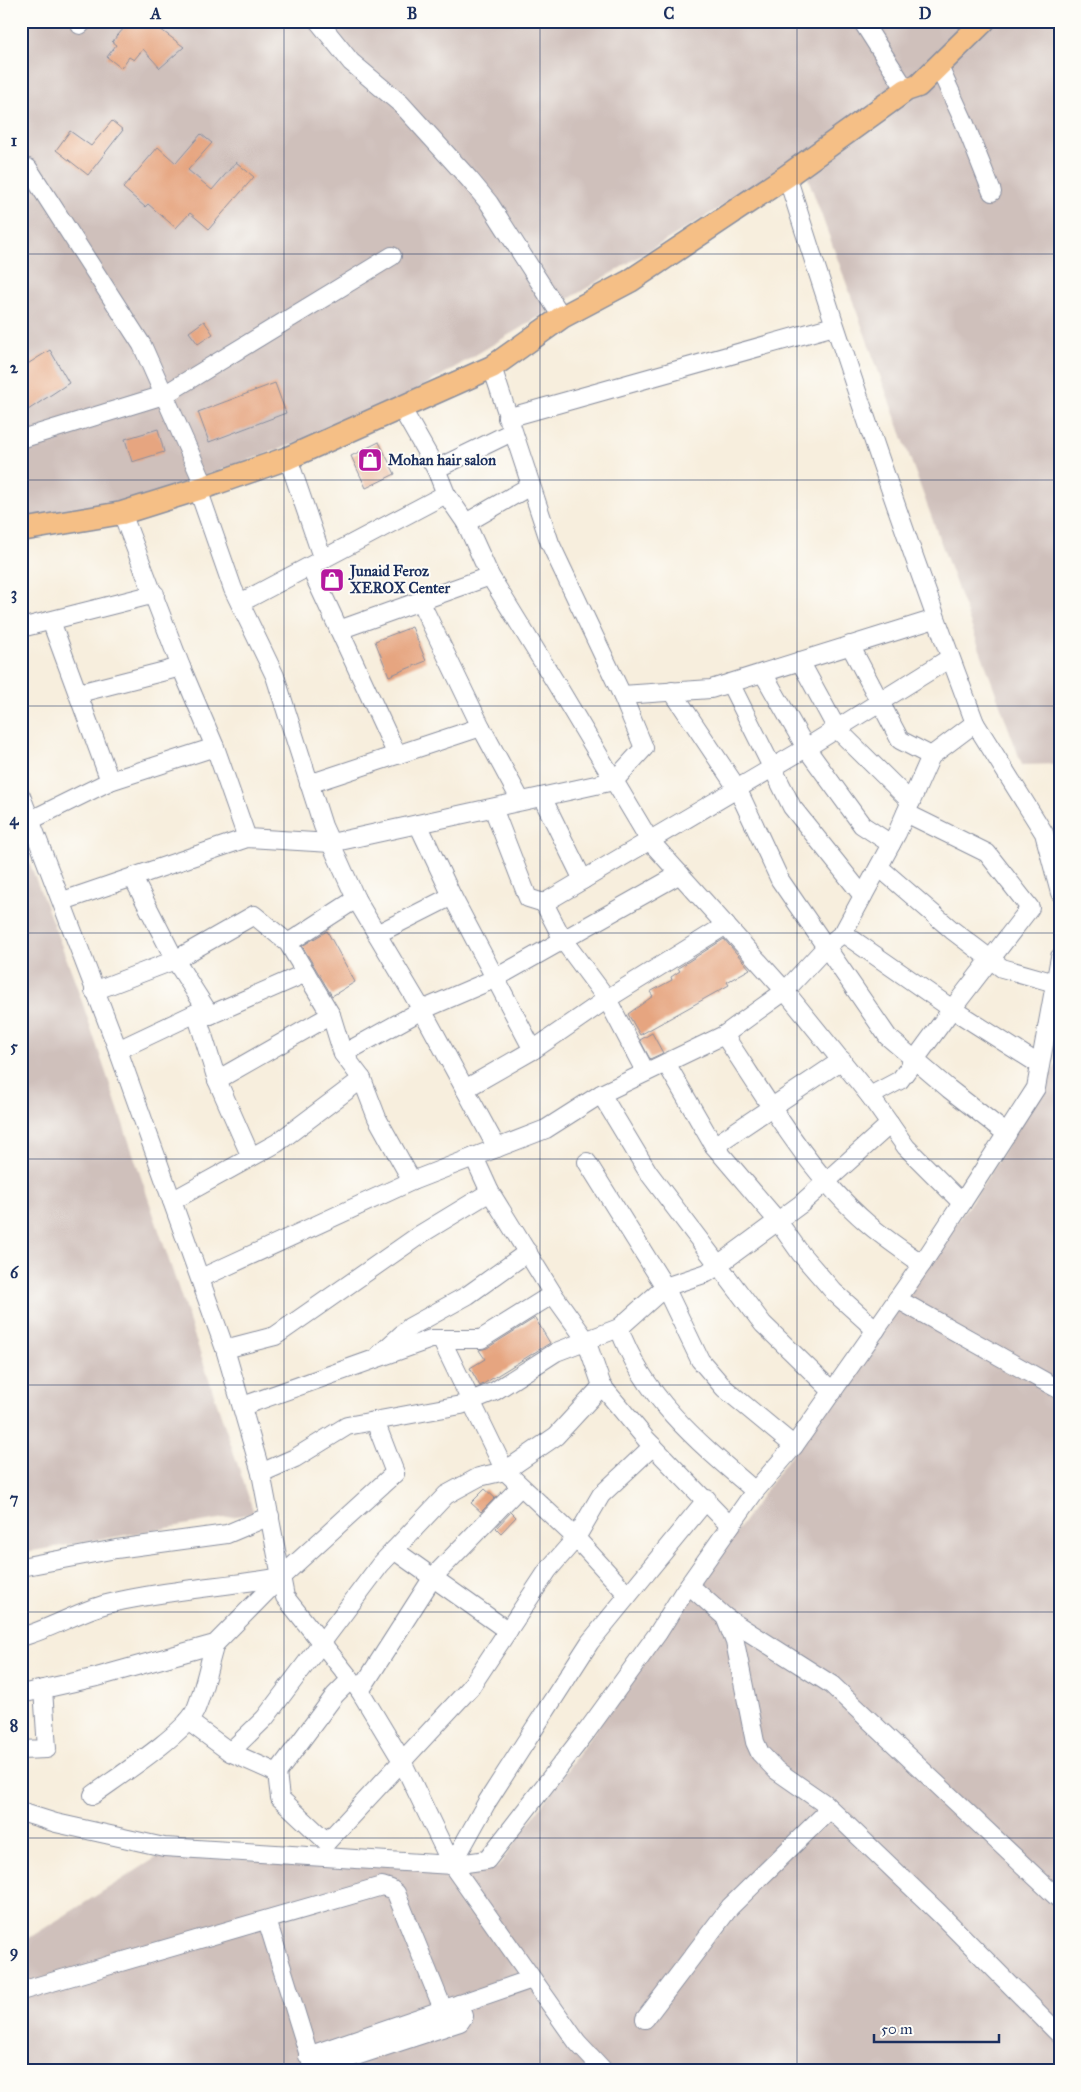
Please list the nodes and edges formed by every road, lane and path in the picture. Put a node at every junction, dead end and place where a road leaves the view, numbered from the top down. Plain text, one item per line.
1 (318, 21) edge
2 (862, 21) edge
3 (984, 21) edge
4 (939, 67) junction
5 (906, 90) junction
6 (28, 168) dead end
7 (788, 176) junction
8 (992, 192) dead end
9 (392, 256) dead end
10 (562, 317) junction
11 (834, 326) junction
12 (492, 367) junction
13 (164, 395) junction
14 (402, 408) junction
15 (510, 425) junction
16 (21, 439) edge
17 (288, 458) junction
18 (436, 469) junction
19 (530, 486) junction
20 (202, 488) junction
21 (446, 494) junction
22 (122, 513) junction
23 (466, 523) junction
24 (21, 530) edge
25 (317, 563) junction
26 (490, 576) junction
27 (155, 594) junction
28 (420, 601) junction
29 (240, 603) junction
30 (935, 619) junction
31 (51, 620) junction
32 (21, 628) edge
33 (339, 630) junction
34 (850, 645) junction
35 (950, 658) junction
36 (800, 661) junction
37 (181, 667) junction
38 (763, 673) junction
39 (730, 683) junction
40 (672, 692) junction
41 (79, 693) junction
42 (622, 695) junction
43 (880, 702) junction
44 (975, 724) junction
45 (481, 727) junction
46 (837, 729) junction
47 (215, 747) junction
48 (806, 748) junction
49 (397, 755) junction
50 (931, 756) junction
51 (772, 767) junction
52 (614, 781) junction
53 (110, 782) junction
54 (309, 784) junction
55 (737, 788) junction
56 (21, 796) edge
57 (542, 797) junction
58 (521, 801) junction
59 (909, 807) junction
60 (493, 808) junction
61 (31, 820) junction
62 (418, 824) junction
63 (247, 838) junction
64 (650, 842) junction
65 (331, 843) junction
66 (891, 844) junction
67 (879, 867) junction
68 (680, 874) junction
69 (133, 878) junction
70 (583, 880) junction
71 (1060, 893) edge
72 (452, 896) junction
73 (863, 896) junction
74 (356, 900) junction
75 (63, 901) junction
76 (544, 903) junction
77 (726, 925) junction
78 (843, 933) junction
79 (377, 934) junction
80 (563, 940) junction
81 (288, 943) junction
82 (827, 946) junction
83 (1060, 957) edge
84 (991, 959) junction
85 (175, 960) junction
86 (306, 973) junction
87 (494, 979) junction
88 (1056, 983) junction
89 (94, 991) junction
90 (786, 991) junction
91 (607, 999) junction
92 (952, 1009) junction
93 (422, 1010) junction
94 (203, 1014) junction
95 (331, 1015) junction
96 (724, 1035) junction
97 (118, 1050) junction
98 (533, 1050) junction
99 (343, 1054) junction
100 (842, 1060) junction
101 (916, 1060) junction
102 (666, 1063) junction
103 (1040, 1065) junction
104 (645, 1070) junction
105 (362, 1079) junction
106 (217, 1080) junction
107 (465, 1089) junction
108 (601, 1094) junction
109 (870, 1096) junction
110 (773, 1108) junction
111 (890, 1124) junction
112 (1008, 1134) junction
113 (714, 1146) junction
114 (497, 1148) junction
115 (251, 1157) junction
116 (474, 1157) junction
117 (587, 1162) dead end
118 (412, 1181) junction
119 (827, 1181) junction
120 (490, 1192) junction
121 (172, 1201) junction
122 (962, 1203) junction
123 (777, 1220) junction
124 (528, 1252) junction
125 (719, 1264) junction
126 (922, 1264) junction
127 (200, 1278) junction
128 (665, 1287) junction
129 (553, 1294) junction
130 (897, 1299) junction
131 (619, 1328) junction
132 (876, 1330) junction
133 (441, 1339) junction
134 (586, 1340) junction
135 (225, 1349) junction
136 (373, 1361) junction
137 (602, 1386) junction
138 (1060, 1390) edge
139 (833, 1392) junction
140 (470, 1401) junction
141 (242, 1406) junction
142 (375, 1421) junction
143 (653, 1446) junction
144 (794, 1446) junction
145 (505, 1471) junction
146 (262, 1473) junction
147 (520, 1486) junction
148 (755, 1491) junction
149 (706, 1499) junction
150 (270, 1516) junction
151 (730, 1526) junction
152 (576, 1538) junction
153 (394, 1550) junction
154 (21, 1567) edge
155 (281, 1578) junction
156 (433, 1578) junction
157 (689, 1585) junction
158 (628, 1595) junction
159 (725, 1617) junction
160 (508, 1631) junction
161 (21, 1637) edge
162 (215, 1644) junction
163 (322, 1644) junction
164 (355, 1685) junction
165 (43, 1689) junction
166 (21, 1694) edge
167 (188, 1721) junction
168 (21, 1750) edge
169 (230, 1752) junction
170 (401, 1759) junction
171 (277, 1773) junction
172 (93, 1795) dead end
173 (830, 1809) junction
174 (21, 1812) edge
175 (452, 1865) junction
176 (1060, 1900) edge
177 (267, 1920) junction
178 (532, 1979) junction
179 (21, 1992) edge
180 (451, 2006) junction
181 (645, 2019) dead end
182 (1060, 2035) edge
183 (312, 2065) edge
184 (604, 2071) edge

1 - 10 street
2 - 5 street
3 - 4 main road
4 - 5 main road
4 - 8 street
5 - 7 main road
6 - 13 street
7 - 10 main road
7 - 11 street
9 - 13 street
10 - 12 main road
11 - 15 street
11 - 30 street
12 - 14 main road
12 - 15 street
13 - 16 street
13 - 20 street
14 - 17 main road
14 - 18 street
15 - 18 street
15 - 19 street
17 - 20 main road
17 - 25 street
18 - 21 street
19 - 23 street
19 - 42 street
20 - 22 main road
20 - 29 street
21 - 23 street
21 - 25 street
22 - 24 main road
22 - 27 street
23 - 26 street
25 - 29 street
25 - 33 street
26 - 28 street
26 - 52 street
27 - 31 street
27 - 37 street
28 - 33 street
28 - 45 street
29 - 54 street
30 - 34 street
30 - 35 street
31 - 32 street
31 - 41 street
33 - 49 street
34 - 36 street
34 - 43 street
35 - 43 street
35 - 44 street
36 - 38 street
36 - 46 street
37 - 41 street
37 - 47 street
38 - 39 street
38 - 48 street
39 - 40 street
39 - 51 street
40 - 42 street
40 - 55 street
41 - 53 street
42 - 52 street
43 - 46 street
43 - 50 street
44 - 50 street
44 - 71 street
45 - 49 street
45 - 58 street
46 - 48 street
46 - 59 street
47 - 53 street
47 - 63 street
48 - 51 street
48 - 66 street
49 - 54 street
50 - 59 street
51 - 55 street
51 - 73 street
52 - 57 street
52 - 64 street
53 - 61 street
54 - 65 street
55 - 64 street
55 - 82 street
56 - 61 street
57 - 58 street
57 - 70 street
58 - 60 street
59 - 66 street
59 - 84 street
60 - 62 street
60 - 76 street
61 - 75 street
62 - 65 street
62 - 72 street
63 - 65 street
63 - 69 street
64 - 68 street
64 - 70 street
65 - 74 street
66 - 67 street
67 - 73 street
67 - 84 street
68 - 77 street
68 - 80 street
69 - 75 street
69 - 85 street
70 - 76 street
72 - 79 street
72 - 87 street
73 - 78 street
74 - 79 street
74 - 81 street
75 - 89 street
76 - 80 street
77 - 90 street
77 - 91 street
78 - 82 street
78 - 92 street
79 - 93 street
80 - 87 street
80 - 91 street
81 - 85 street
81 - 86 street
82 - 90 street
82 - 101 street
83 - 88 street
84 - 88 street
84 - 92 street
85 - 89 street
85 - 94 street
86 - 94 street
86 - 95 street
87 - 93 street
87 - 98 street
88 - 103 street
89 - 97 street
90 - 96 street
90 - 100 street
91 - 98 street
91 - 104 street
92 - 101 street
92 - 103 street
93 - 99 street
93 - 107 street
94 - 97 street
94 - 106 street
95 - 99 street
95 - 106 street
96 - 102 street
96 - 110 street
97 - 121 street
98 - 107 street
99 - 105 street
100 - 109 street
100 - 110 street
101 - 109 street
101 - 112 street
102 - 104 street
102 - 113 street
103 - 112 street
104 - 108 street
105 - 115 street
105 - 118 street
106 - 115 street
107 - 114 street
108 - 114 street
108 - 125 street
109 - 111 street
110 - 113 street
110 - 119 street
111 - 119 street
111 - 122 street
112 - 122 street
113 - 123 street
114 - 116 street
115 - 121 street
116 - 118 street
116 - 120 street
117 - 128 street
118 - 127 street
119 - 123 street
119 - 126 street
120 - 124 street
120 - 135 street
121 - 127 street
122 - 126 street
123 - 125 street
123 - 132 street
124 - 129 street
124 - 136 street
125 - 128 street
125 - 139 street
126 - 130 street
127 - 135 street
128 - 131 street
128 - 144 street
129 - 133 street
129 - 134 street
130 - 132 street
130 - 138 street
131 - 134 street
131 - 148 street
132 - 139 street
133 - 136 street
133 - 140 street
134 - 137 street
134 - 140 street
135 - 141 street
136 - 141 street
137 - 143 street
137 - 145 street
139 - 144 street
140 - 142 street
140 - 145 street
141 - 146 street
142 - 146 street
142 - 155 street
143 - 149 street
143 - 152 street
144 - 148 street
145 - 147 street
145 - 153 street
146 - 150 street
147 - 152 street
147 - 156 street
148 - 151 street
149 - 151 street
149 - 158 street
150 - 154 street
150 - 155 street
151 - 157 street
152 - 158 street
152 - 160 street
153 - 156 street
153 - 163 street
155 - 161 street
155 - 162 street
155 - 163 street
156 - 160 street
156 - 164 street
157 - 159 street
157 - 175 street
158 - 175 street
159 - 173 street
159 - 176 street
160 - 170 street
162 - 165 street
162 - 167 street
163 - 164 street
163 - 169 street
164 - 170 street
164 - 171 street
165 - 166 street
165 - 168 street
167 - 169 street
167 - 172 street
169 - 171 street
170 - 171 street
170 - 175 street
173 - 181 street
173 - 182 street
174 - 175 street
175 - 178 street
177 - 179 street
177 - 180 street
177 - 183 street
178 - 180 street
178 - 184 street
180 - 183 street

